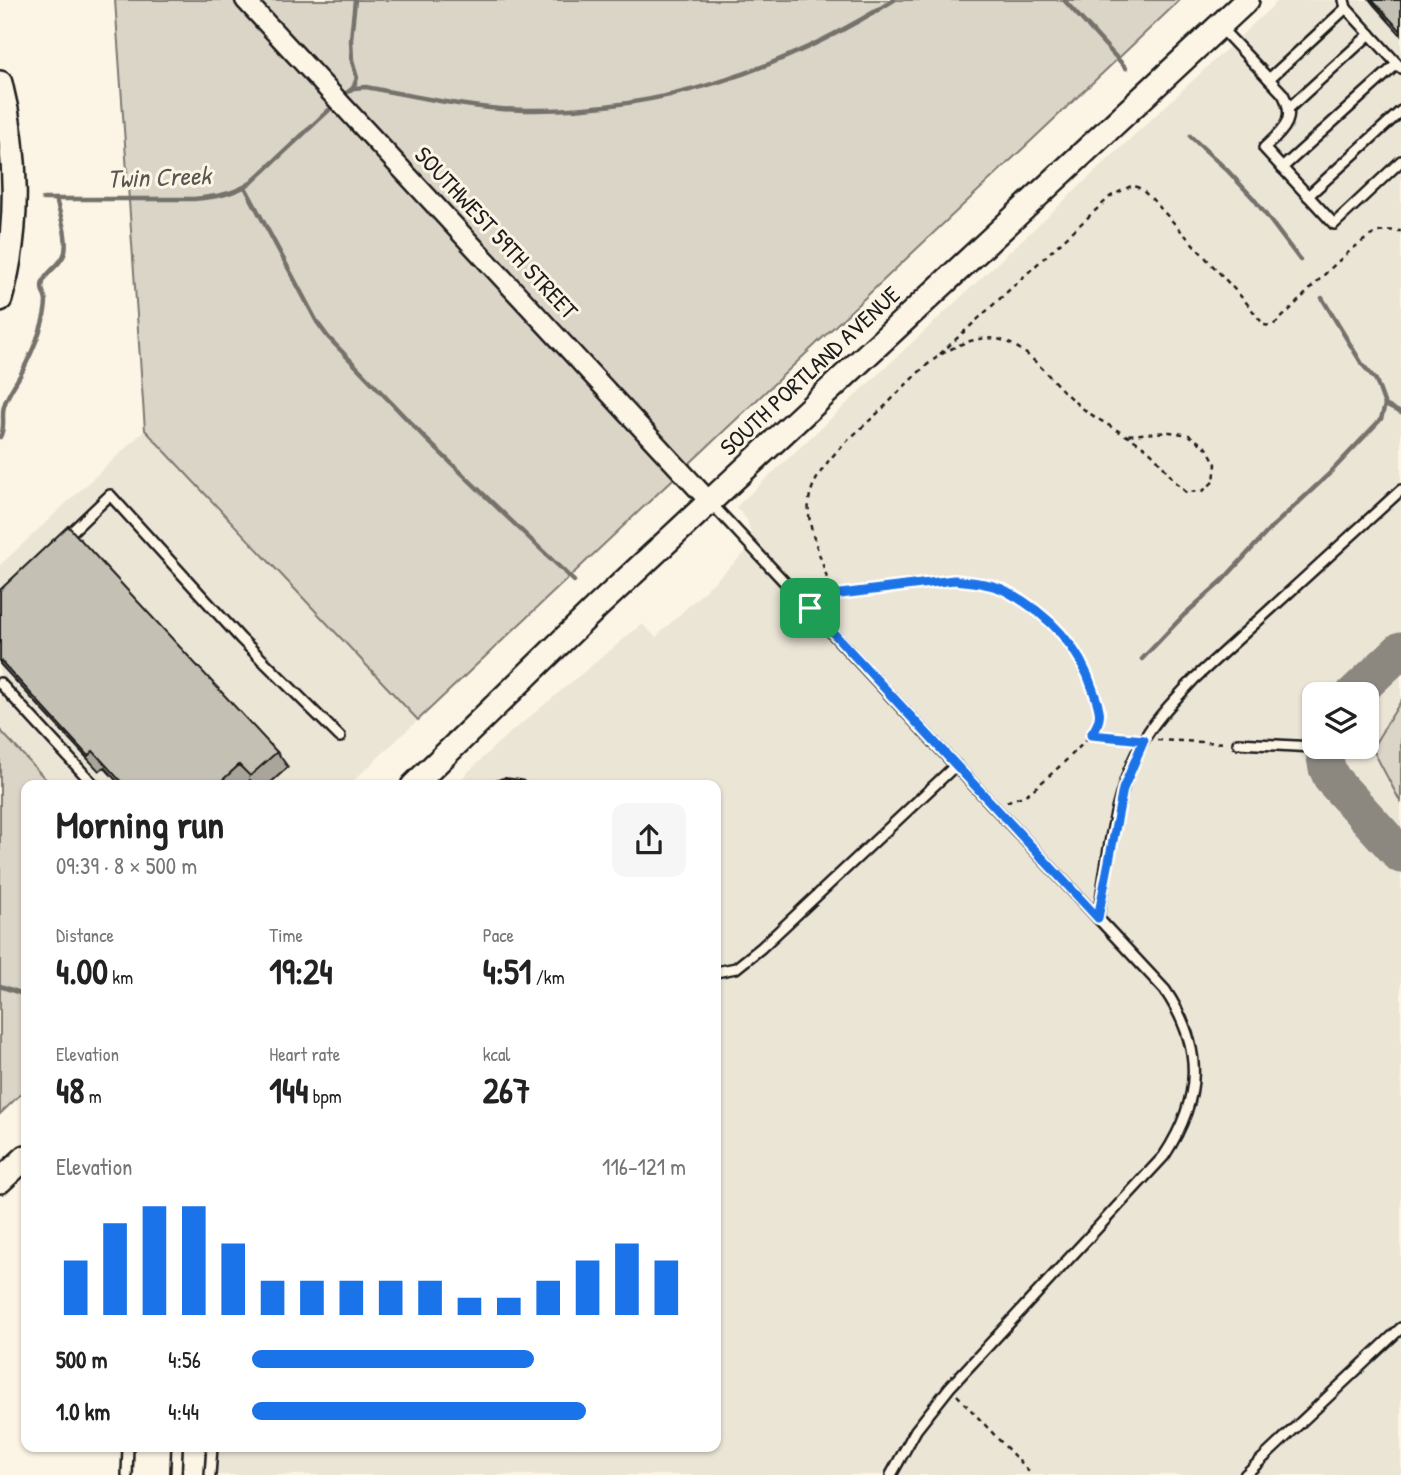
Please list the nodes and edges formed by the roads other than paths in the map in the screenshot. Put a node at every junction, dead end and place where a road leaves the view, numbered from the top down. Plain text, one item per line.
1 (245, 0) edge
2 (1247, 0) edge
3 (1345, 4) edge
4 (1219, 26) junction
5 (1370, 34) junction
6 (1399, 66) edge
7 (1269, 79) junction
8 (0, 83) edge
9 (1290, 107) junction
10 (1401, 111) edge
11 (1401, 161) edge
12 (1282, 168) junction
13 (1308, 196) junction
14 (0, 299) edge
15 (1401, 490) edge
16 (709, 501) junction
17 (54, 549) edge
18 (0, 683) edge
19 (340, 737) dead end
20 (1238, 743) road end
21 (1302, 746) edge
22 (956, 765) junction
23 (89, 780) edge
24 (419, 780) edge
25 (1098, 918) junction
26 (721, 971) edge
27 (21, 1164) edge
28 (0, 1181) edge
29 (1401, 1328) edge
30 (128, 1452) edge
31 (177, 1452) edge
32 (212, 1452) edge
33 (127, 1475) edge
34 (176, 1475) edge
35 (210, 1475) edge
36 (891, 1475) edge
37 (1245, 1475) edge

1 - 16 street, SOUTHWEST 59TH STREET
2 - 4 main road, SOUTH PORTLAND AVENUE
3 - 5 lane
3 - 7 lane
4 - 7 lane
4 - 16 main road, SOUTH PORTLAND AVENUE
5 - 6 lane
5 - 9 lane
6 - 12 lane
7 - 9 lane
8 - 14 main road
9 - 12 lane
10 - 13 lane
11 - 13 lane
12 - 13 lane
15 - 25 lane
16 - 22 lane
16 - 24 main road, SOUTH PORTLAND AVENUE
17 - 19 lane
18 - 23 lane
20 - 21 lane
22 - 25 lane
22 - 26 lane
25 - 36 lane
27 - 28 main road
29 - 37 lane
30 - 33 lane
31 - 34 lane
32 - 35 lane

